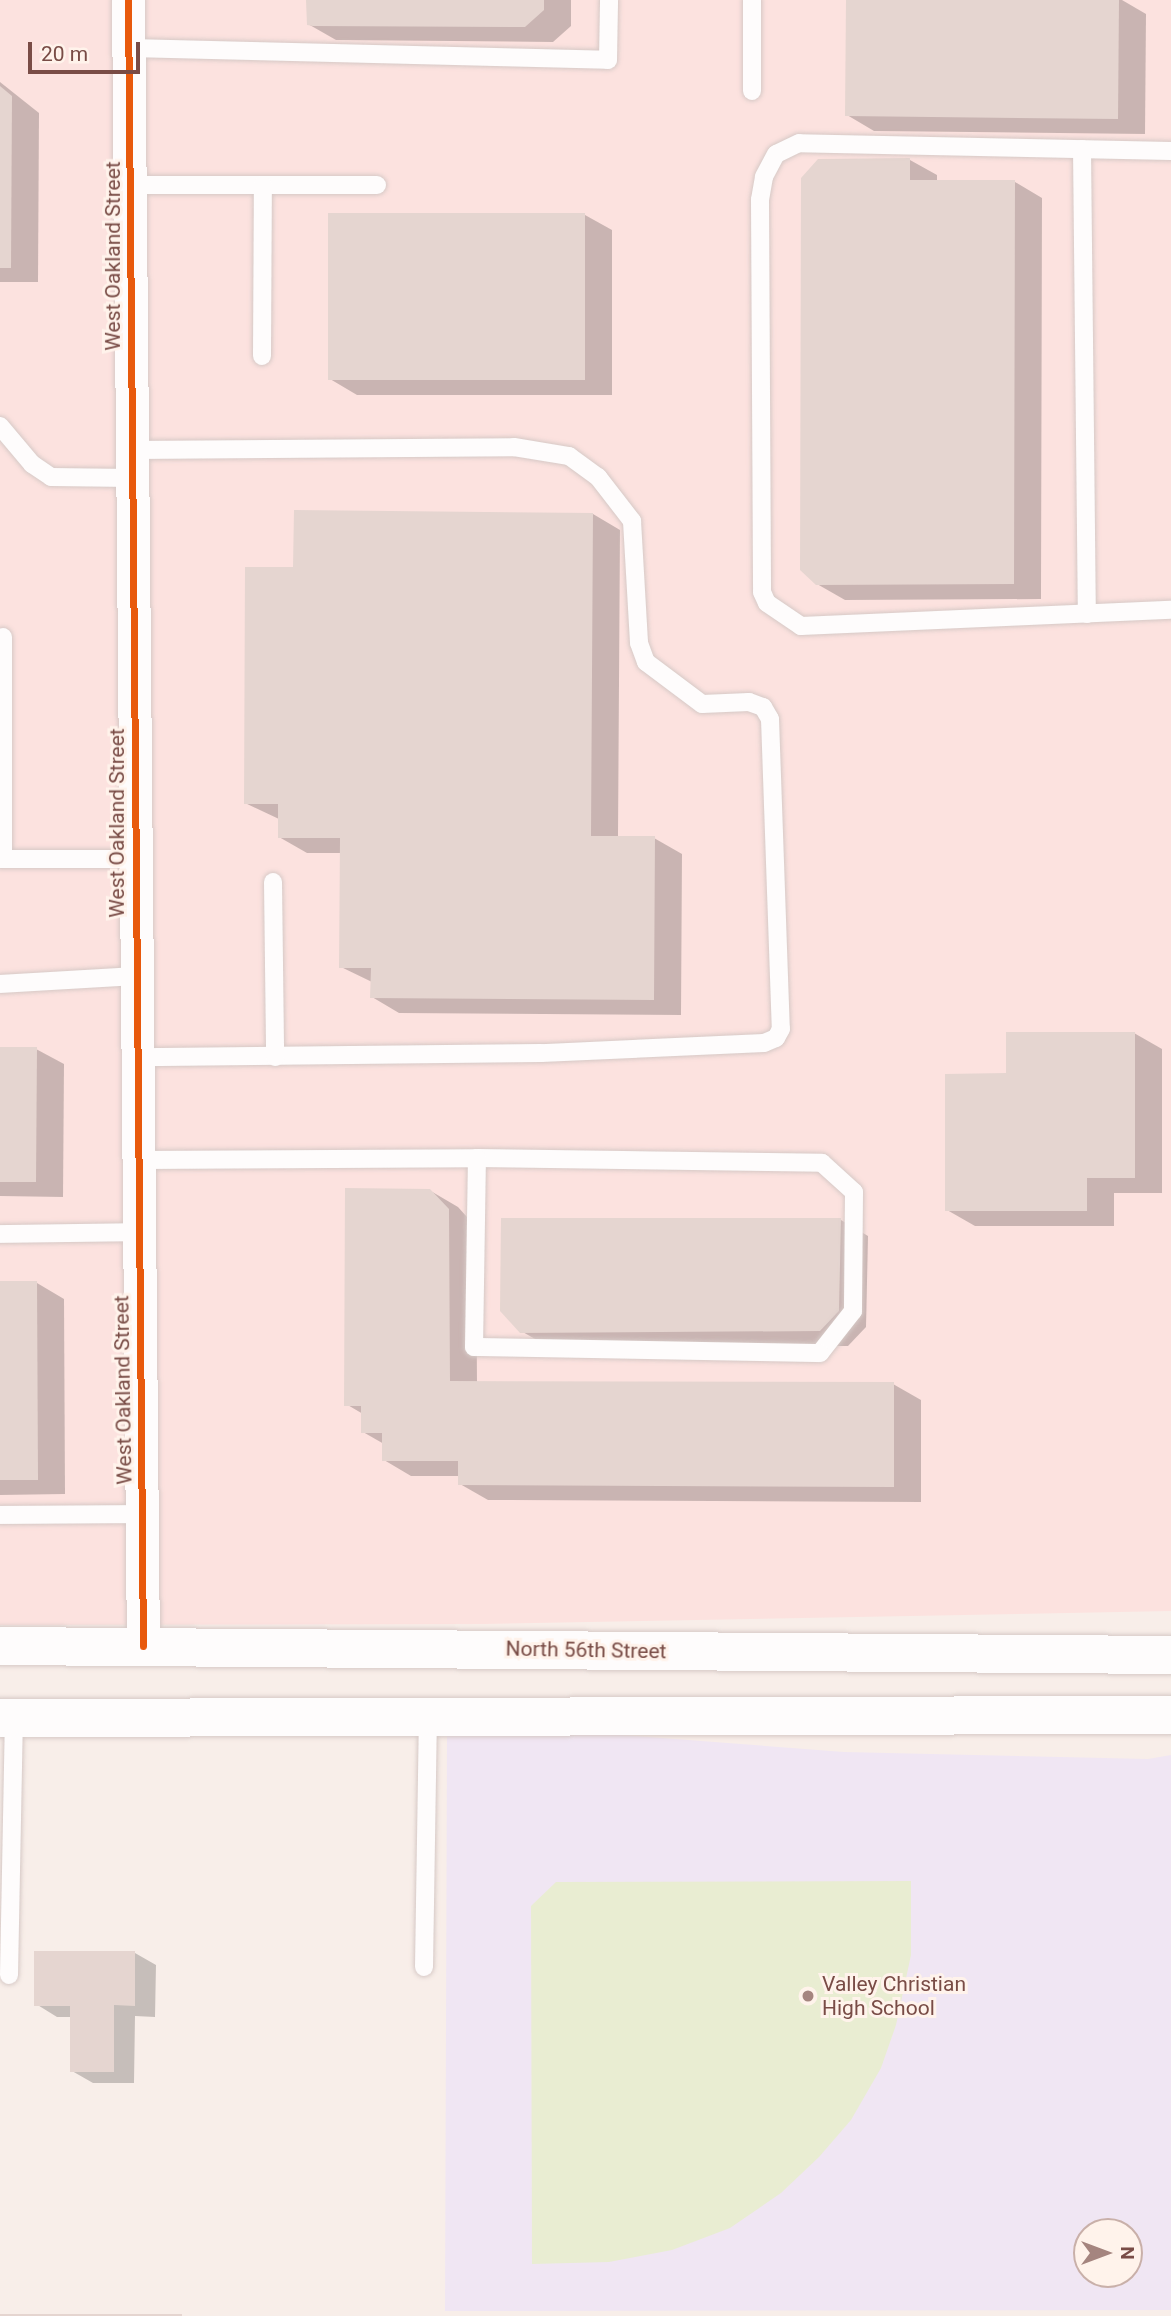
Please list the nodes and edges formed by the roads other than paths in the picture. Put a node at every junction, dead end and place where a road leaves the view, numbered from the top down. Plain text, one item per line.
1 (128, 0) edge
2 (609, 0) edge
3 (752, 0) edge
4 (129, 48) junction
5 (752, 91) dead end
6 (1082, 149) junction
7 (1171, 151) edge
8 (130, 185) junction
9 (263, 185) junction
10 (377, 185) dead end
11 (262, 356) dead end
12 (0, 426) edge
13 (132, 464) junction
14 (1171, 610) edge
15 (1087, 614) junction
16 (3, 637) dead end
17 (2, 859) edge
18 (135, 859) junction
19 (273, 882) dead end
20 (136, 976) junction
21 (0, 984) edge
22 (136, 1057) junction
23 (275, 1057) junction
24 (477, 1158) junction
25 (138, 1160) junction
26 (139, 1232) junction
27 (0, 1234) edge
28 (142, 1514) junction
29 (0, 1515) edge
30 (0, 1646) edge
31 (143, 1646) junction
32 (1171, 1655) edge
33 (1171, 1715) edge
34 (7, 1718) edge
35 (428, 1718) junction
36 (424, 1967) dead end
37 (9, 1975) dead end

1 - 4 street, West Oakland Street
2 - 4 lane
3 - 5 lane
4 - 8 street, West Oakland Street
6 - 7 lane
6 - 15 lane
6 - 15 lane
8 - 9 lane
8 - 13 street, West Oakland Street
9 - 10 lane
9 - 11 lane
12 - 13 lane
13 - 18 street, West Oakland Street
13 - 23 lane
14 - 15 lane
16 - 17 lane
17 - 18 lane
18 - 20 street, West Oakland Street
19 - 23 lane
20 - 21 lane
20 - 22 street, West Oakland Street
22 - 23 lane
22 - 25 street, West Oakland Street
24 - 24 lane
24 - 25 lane
25 - 26 street, West Oakland Street
26 - 27 lane
26 - 28 street, West Oakland Street
28 - 29 lane
28 - 31 street, West Oakland Street
30 - 31 main road, North 56th Street
31 - 32 main road, North 56th Street
33 - 35 main road
34 - 35 main road
34 - 37 lane
35 - 36 lane

